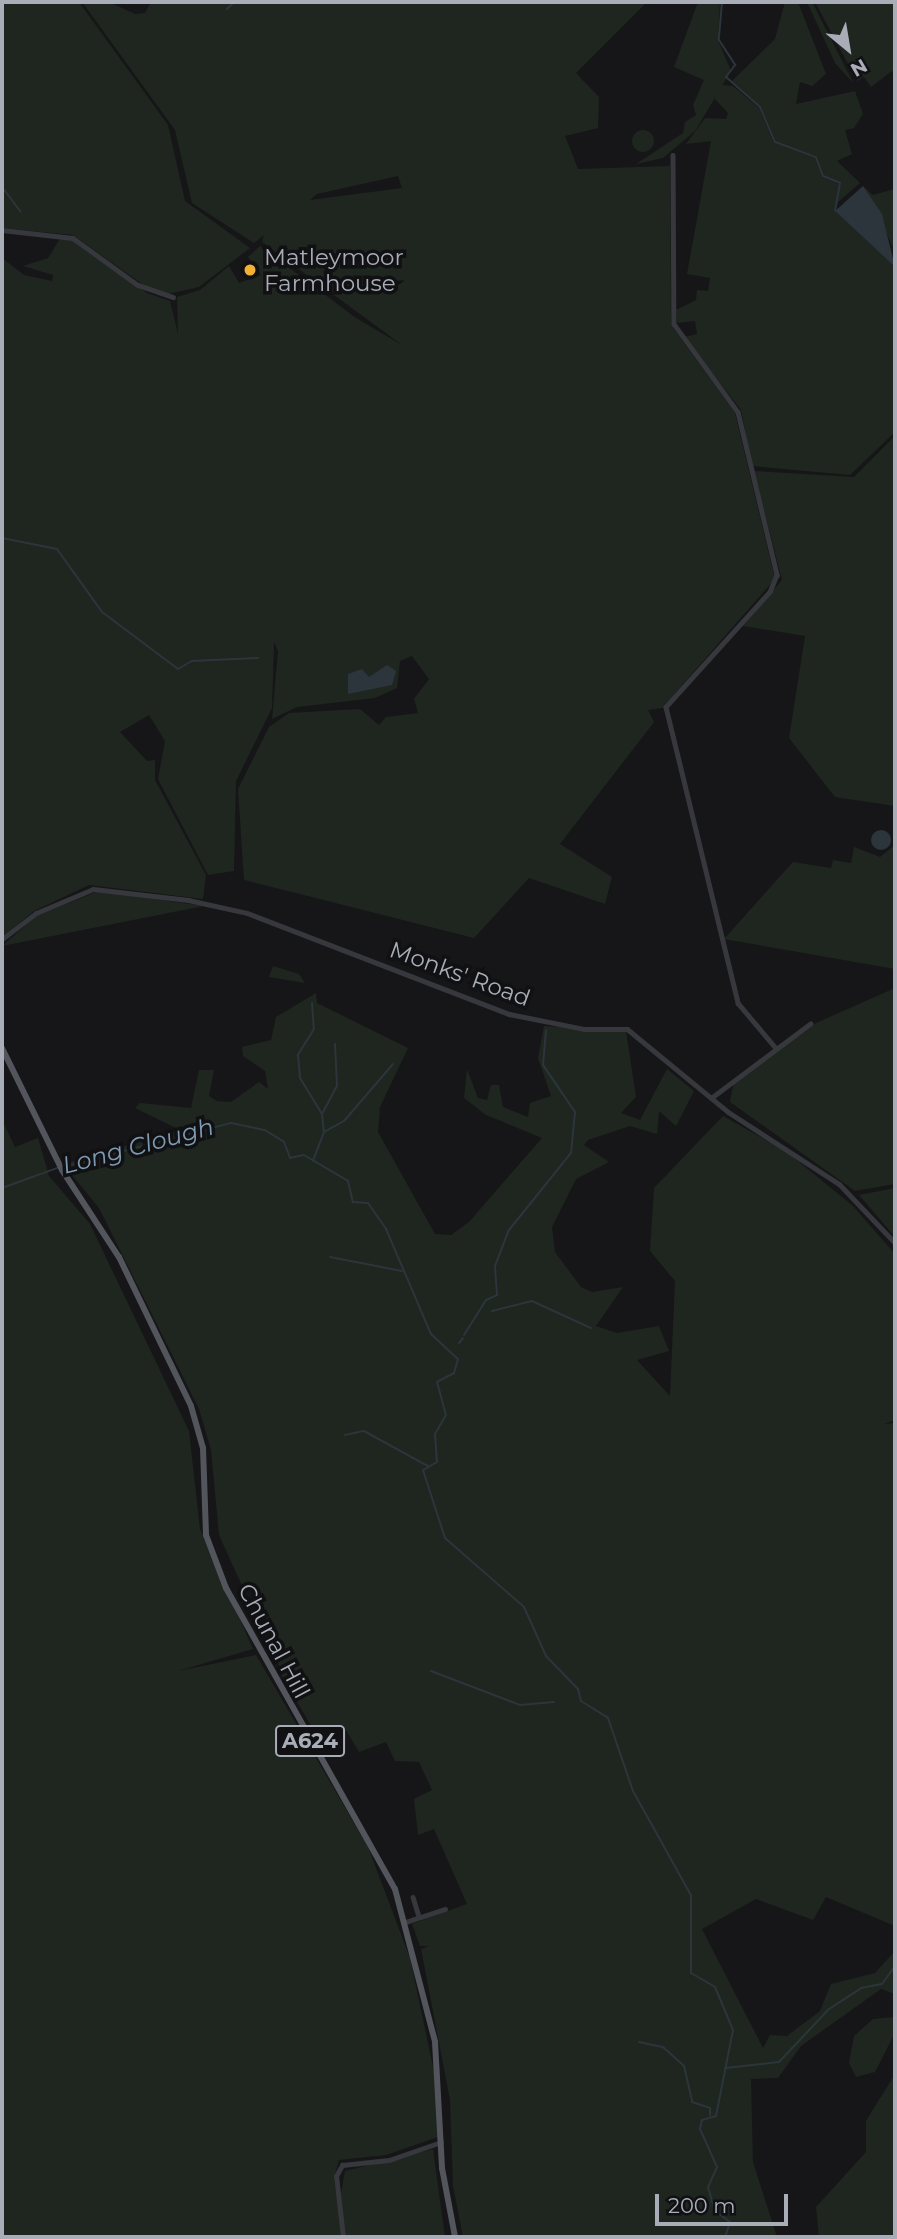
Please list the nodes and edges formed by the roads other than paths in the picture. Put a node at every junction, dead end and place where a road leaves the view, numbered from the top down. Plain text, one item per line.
1 (673, 155) dead end
2 (2, 230) edge
3 (173, 296) dead end
4 (2, 940) edge
5 (810, 1024) dead end
6 (775, 1047) junction
7 (2, 1048) edge
8 (711, 1099) junction
9 (895, 1242) edge
10 (413, 1897) dead end
11 (445, 1909) dead end
12 (419, 1917) junction
13 (406, 1922) junction
14 (441, 2142) junction
15 (343, 2237) edge
16 (455, 2237) edge

1 - 6 street
2 - 3 street
4 - 8 street, Monks' Road
5 - 6 street
6 - 8 street
7 - 13 main road, Chunal Hill / A624
8 - 9 street, Monks' Road
10 - 12 street
11 - 12 street
12 - 13 street
13 - 14 main road, Chunal Hill / A624
14 - 15 street
14 - 16 main road, A624

